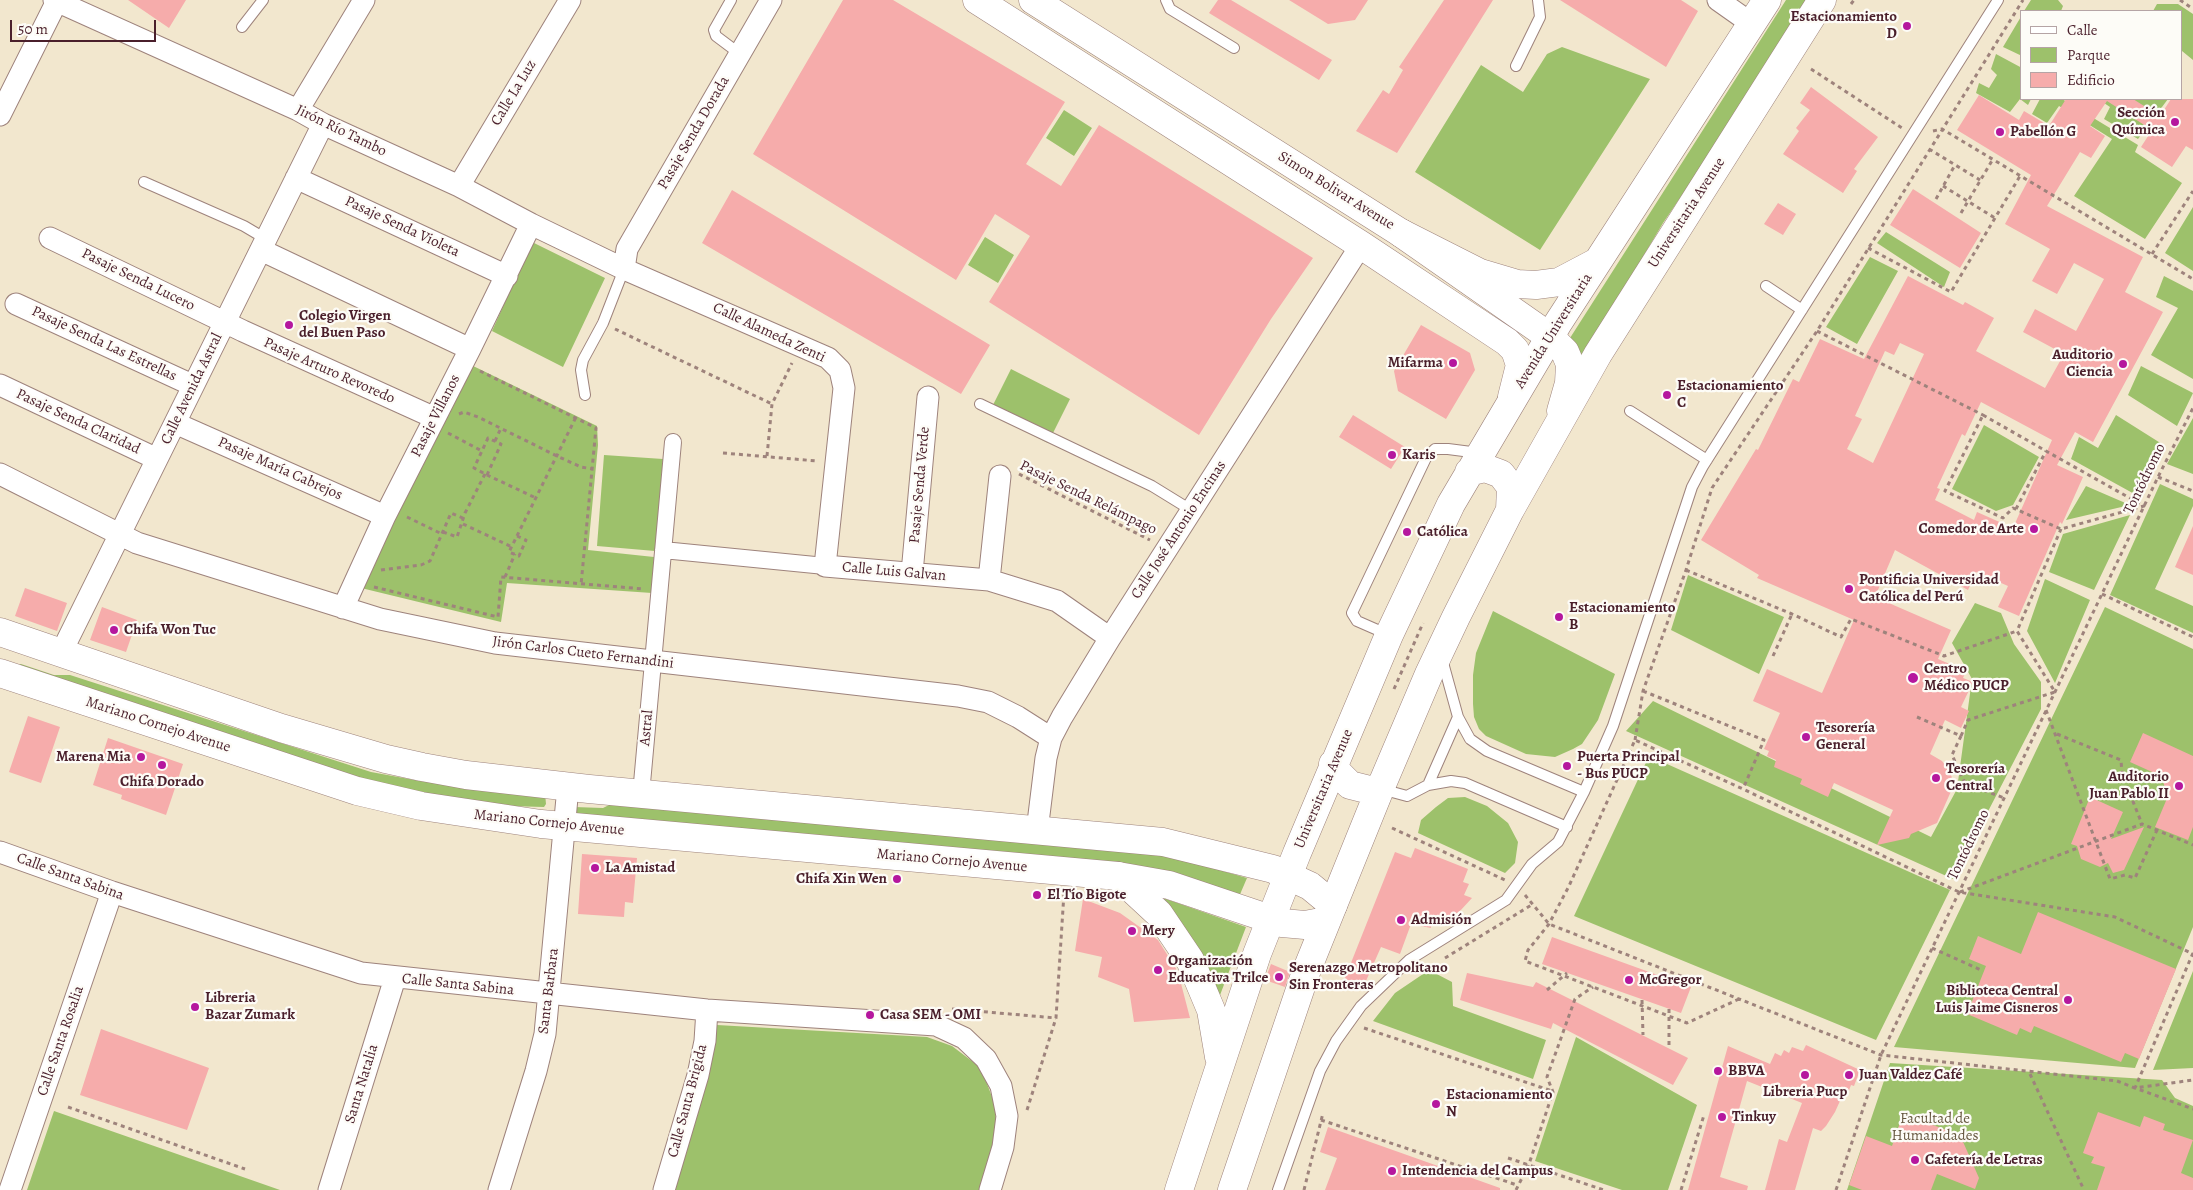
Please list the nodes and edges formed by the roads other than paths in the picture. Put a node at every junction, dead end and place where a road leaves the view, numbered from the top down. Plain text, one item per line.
1 (263, 0) edge
2 (364, 0) edge
3 (570, 0) edge
4 (731, 0) edge
5 (977, 0) edge
6 (1033, 0) edge
7 (1166, 0) edge
8 (1538, 0) edge
9 (1718, 0) edge
10 (1767, 0) edge
11 (1822, 0) edge
12 (1998, 0) edge
13 (56, 1) edge
14 (767, 2) edge
15 (1752, 24) junction
16 (242, 27) dead end
17 (1234, 48) dead end
18 (740, 54) junction
19 (1516, 66) dead end
20 (1147, 72) junction
21 (1131, 98) junction
22 (298, 110) junction
23 (0, 115) edge
24 (323, 124) junction
25 (296, 178) junction
26 (144, 182) dead end
27 (459, 186) junction
28 (1339, 193) junction
29 (1322, 220) junction
30 (531, 224) junction
31 (1401, 233) junction
32 (50, 238) dead end
33 (263, 245) junction
34 (1361, 245) junction
35 (1600, 259) junction
36 (624, 269) junction
37 (507, 276) junction
38 (1766, 286) dead end
39 (16, 304) dead end
40 (1802, 310) junction
41 (224, 323) junction
42 (1550, 337) junction
43 (470, 349) junction
44 (0, 385) edge
45 (192, 386) junction
46 (584, 395) dead end
47 (928, 396) dead end
48 (980, 404) dead end
49 (1509, 404) junction
50 (1630, 411) dead end
51 (442, 421) junction
52 (174, 424) junction
53 (1555, 427) junction
54 (672, 442) dead end
55 (157, 459) junction
56 (1707, 460) junction
57 (1474, 462) junction
58 (0, 474) edge
59 (1000, 476) road end
60 (1191, 510) junction
61 (1510, 510) junction
62 (384, 516) junction
63 (120, 534) junction
64 (663, 550) junction
65 (824, 566) junction
66 (912, 573) junction
67 (989, 580) junction
68 (343, 608) junction
69 (9, 635) edge
70 (1390, 635) junction
71 (1110, 638) junction
72 (1440, 651) junction
73 (60, 653) junction
74 (654, 662) junction
75 (2, 679) edge
76 (1458, 717) junction
77 (1051, 738) junction
78 (1333, 764) junction
79 (1428, 785) junction
80 (568, 787) junction
81 (1380, 789) junction
82 (1584, 792) junction
83 (641, 794) junction
84 (565, 826) junction
85 (1566, 827) junction
86 (1037, 831) junction
87 (0, 852) edge
88 (1288, 875) junction
89 (1118, 876) junction
90 (112, 892) junction
91 (1330, 913) junction
92 (1270, 920) junction
93 (394, 978) junction
94 (550, 995) junction
95 (707, 1010) junction
96 (1220, 1063) junction
97 (10, 1190) edge
98 (330, 1190) edge
99 (500, 1190) edge
100 (664, 1190) edge
101 (990, 1190) edge
102 (1178, 1190) edge
103 (1232, 1190) edge
104 (1278, 1190) edge

1 - 16 lane
2 - 22 street
3 - 27 street, Calle La Luz
4 - 18 lane
5 - 21 main road, Simon Bolivar Avenue
6 - 20 main road, Simon Bolivar Avenue
7 - 17 lane
8 - 19 lane
9 - 15 street
10 - 15 main road
11 - 53 main road, Universitaria Avenue
12 - 40 lane
13 - 22 street, Jirón Río Tambo
13 - 23 street
14 - 18 street, Pasaje Senda Dorada
15 - 35 main road
18 - 36 street, Pasaje Senda Dorada
20 - 21 main road
20 - 28 main road, Simon Bolivar Avenue
21 - 29 main road, Simon Bolivar Avenue
22 - 24 street, Jirón Río Tambo
24 - 25 street, Calle Avenida Astral
24 - 27 street, Jirón Río Tambo
25 - 33 street, Calle Avenida Astral
25 - 37 street, Pasaje Senda Violeta
26 - 33 lane
27 - 30 street, Jirón Río Tambo
28 - 29 main road
28 - 31 main road, Simon Bolivar Avenue
29 - 34 main road, Simon Bolivar Avenue
30 - 36 street, Jirón Río Tambo
30 - 37 street, Pasaje Villanos
31 - 35 main road
31 - 42 main road, Simon Bolivar Avenue
32 - 41 street, Pasaje Senda Lucero
33 - 41 street, Calle Avenida Astral
33 - 43 street
34 - 49 main road, Simon Bolivar Avenue
34 - 60 street, Calle José Antonio Encinas
35 - 42 main road, Avenida Universitaria
36 - 46 lane
36 - 65 street, Calle Alameda Zenti
37 - 43 street, Pasaje Villanos
38 - 40 lane
39 - 45 street, Pasaje Senda Las Estrellas
40 - 56 lane
41 - 45 street, Calle Avenida Astral
41 - 51 street, Pasaje Arturo Revoredo
42 - 49 main road, Avenida Universitaria
42 - 53 main road, Simon Bolivar Avenue
43 - 51 street, Pasaje Villanos
44 - 55 street, Pasaje Senda Claridad
45 - 52 street, Calle Avenida Astral
47 - 66 street, Pasaje Senda Verde
48 - 60 lane
49 - 57 main road, Universitaria Avenue
50 - 56 lane
51 - 62 street, Pasaje Villanos
52 - 55 street, Calle Avenida Astral
52 - 62 street, Pasaje María Cabrejos
53 - 61 main road
54 - 64 street, Astral
55 - 63 street, Calle Avenida Astral
56 - 82 lane
57 - 61 main road
57 - 70 main road, Universitaria Avenue
57 - 70 lane
58 - 63 street, Jirón Carlos Cueto Fernandini
59 - 67 street
60 - 71 street, Calle José Antonio Encinas
61 - 72 main road
62 - 68 street, Pasaje Villanos
63 - 68 street, Jirón Carlos Cueto Fernandini
63 - 73 street, Calle Avenida Astral
64 - 65 street, Calle Luis Galvan
64 - 74 street, Astral
65 - 66 street, Calle Luis Galvan
66 - 67 street, Calle Luis Galvan
67 - 71 street, Calle Luis Galvan
68 - 74 street, Jirón Carlos Cueto Fernandini
69 - 73 main road
69 - 75 main road
70 - 78 main road, Universitaria Avenue
71 - 77 street, Calle José Antonio Encinas
72 - 76 lane
72 - 81 main road
73 - 80 main road
74 - 77 street, Jirón Carlos Cueto Fernandini
74 - 83 street, Astral
75 - 84 main road, Mariano Cornejo Avenue
76 - 79 lane
76 - 82 lane
77 - 86 street, Calle José Antonio Encinas
78 - 81 main road
78 - 88 main road, Universitaria Avenue
79 - 81 lane
79 - 85 lane
80 - 83 main road
80 - 84 street, Santa Barbara
81 - 91 main road
82 - 85 lane
83 - 86 main road
84 - 89 main road, Mariano Cornejo Avenue
84 - 94 street, Santa Barbara
85 - 104 lane
86 - 88 main road
87 - 90 street, Calle Santa Sabina
88 - 91 main road
88 - 92 main road, Universitaria Avenue
89 - 92 main road, Mariano Cornejo Avenue
89 - 96 main road
90 - 93 street, Calle Santa Sabina
90 - 97 street, Calle Santa Rosalia
91 - 92 main road, Mariano Cornejo Avenue
91 - 103 main road
92 - 96 main road, Universitaria Avenue
93 - 94 street, Calle Santa Sabina
93 - 98 street, Santa Natalia
94 - 95 street, Calle Santa Sabina
94 - 99 street, Santa Barbara
95 - 100 street, Calle Santa Brigida
95 - 101 street, Calle Santa Sabina
96 - 102 main road, Universitaria Avenue

